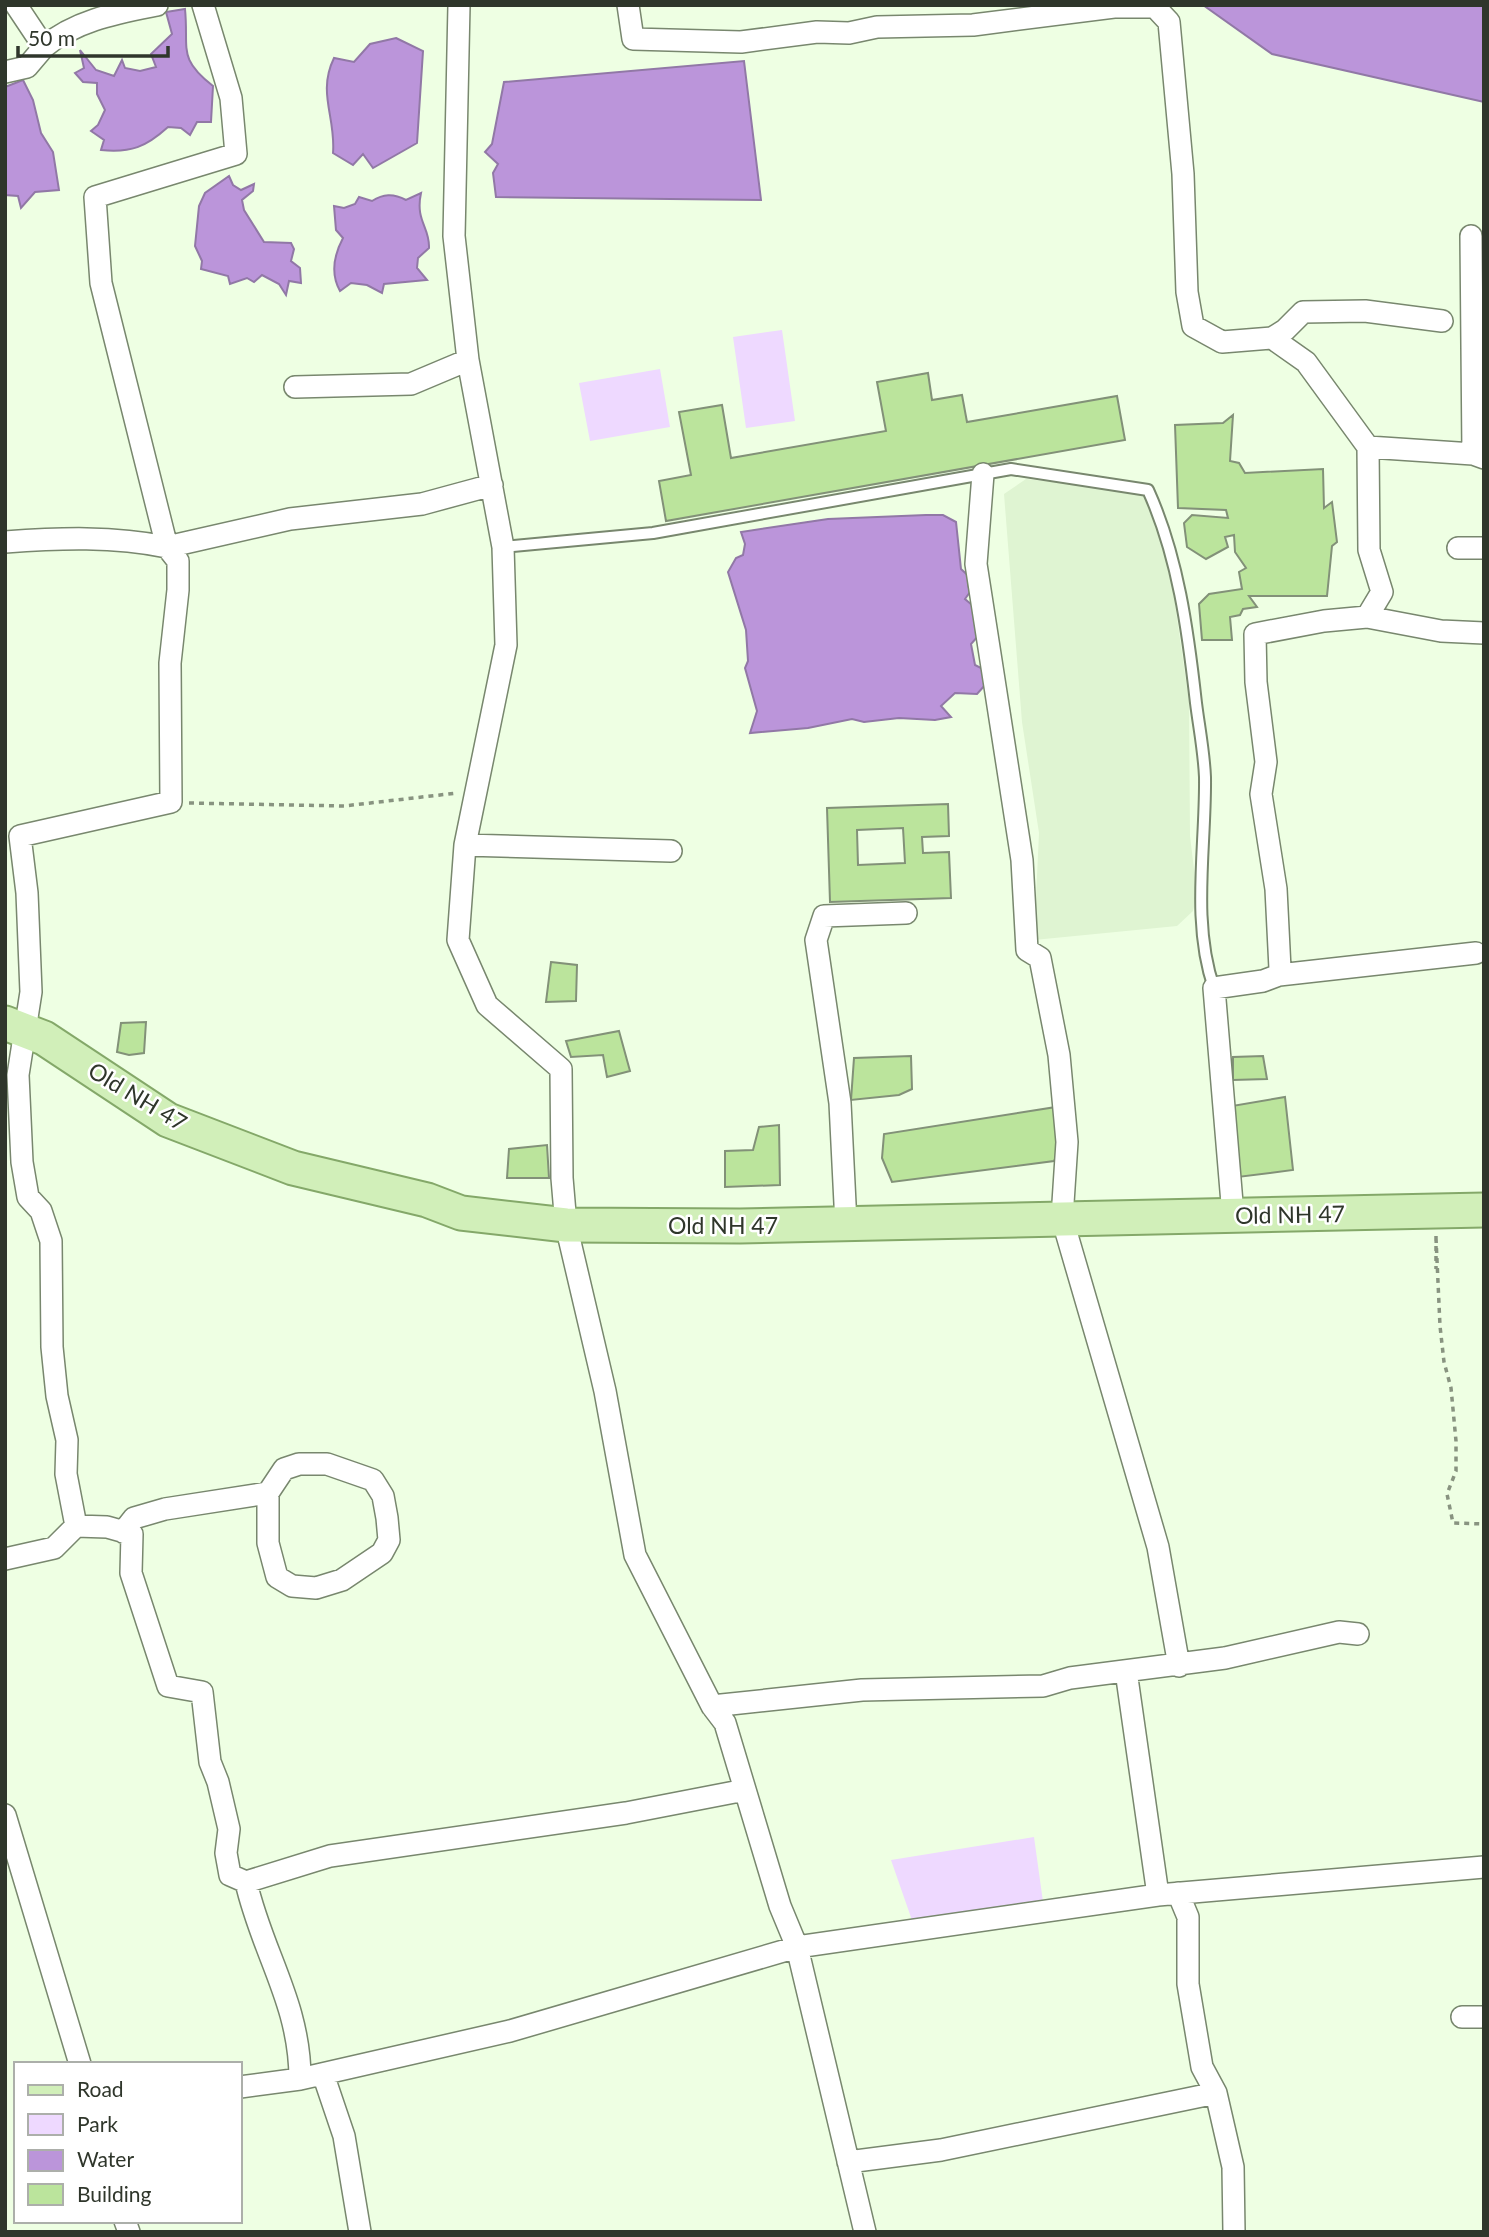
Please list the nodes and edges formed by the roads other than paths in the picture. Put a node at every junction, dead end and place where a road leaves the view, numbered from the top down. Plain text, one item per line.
1 (16, 5) edge
2 (157, 5) edge
3 (203, 5) edge
4 (459, 5) edge
5 (628, 5) edge
6 (44, 47) junction
7 (5, 72) edge
8 (1471, 236) dead end
9 (1442, 321) dead end
10 (1272, 338) junction
11 (468, 360) junction
12 (295, 387) dead end
13 (1368, 447) junction
14 (1478, 456) edge
15 (982, 474) junction
16 (492, 485) junction
17 (5, 542) edge
18 (167, 547) junction
19 (503, 547) junction
20 (1458, 548) dead end
21 (1484, 548) edge
22 (1367, 617) junction
23 (1484, 633) edge
24 (13, 836) edge
25 (465, 845) junction
26 (671, 851) dead end
27 (906, 913) dead end
28 (1476, 953) dead end
29 (1279, 975) junction
30 (1214, 988) junction
31 (15, 1027) edge
32 (1470, 1208) edge
33 (1233, 1215) junction
34 (1062, 1218) junction
35 (566, 1224) junction
36 (846, 1224) junction
37 (268, 1493) junction
38 (76, 1526) junction
39 (123, 1532) junction
40 (5, 1559) edge
41 (1358, 1634) dead end
42 (1179, 1666) junction
43 (1126, 1671) junction
44 (712, 1706) junction
45 (745, 1790) junction
46 (5, 1815) edge
47 (1484, 1867) edge
48 (246, 1882) junction
49 (1168, 1894) junction
50 (797, 1947) junction
51 (1462, 2017) dead end
52 (1484, 2017) edge
53 (79, 2062) edge
54 (323, 2074) junction
55 (300, 2079) junction
56 (242, 2087) edge
57 (1216, 2093) junction
58 (848, 2162) junction
59 (360, 2232) edge
60 (865, 2232) edge
61 (1234, 2232) edge

1 - 6 street
2 - 6 street
3 - 18 street
4 - 11 street
5 - 10 street
6 - 7 street
8 - 14 street
9 - 10 street
10 - 13 street
11 - 12 street
11 - 16 street
13 - 14 street
13 - 22 street
15 - 19 lane
15 - 30 lane
15 - 34 street
16 - 18 street
16 - 19 street
17 - 18 street
18 - 24 street
19 - 25 street
20 - 21 street
22 - 23 street
22 - 29 street
24 - 31 street
25 - 26 street
25 - 35 street
27 - 36 street
28 - 29 street
29 - 30 street
30 - 33 street
31 - 35 main road, Old NH 47
31 - 38 street
32 - 33 main road, Old NH 47
33 - 34 main road, Old NH 47
34 - 36 main road, Old NH 47
34 - 42 street
35 - 36 main road, Old NH 47
35 - 44 street
37 - 37 street
37 - 39 street
38 - 39 street
38 - 40 street
39 - 48 street
41 - 42 street
42 - 43 street
43 - 44 street
43 - 49 street
44 - 45 street
45 - 48 street
45 - 50 street
46 - 53 street
47 - 49 street
48 - 55 street
49 - 50 street
49 - 57 street
50 - 54 street
50 - 58 street
51 - 52 street
54 - 55 street
54 - 59 street
55 - 56 street
57 - 58 street
57 - 61 street
58 - 60 street

